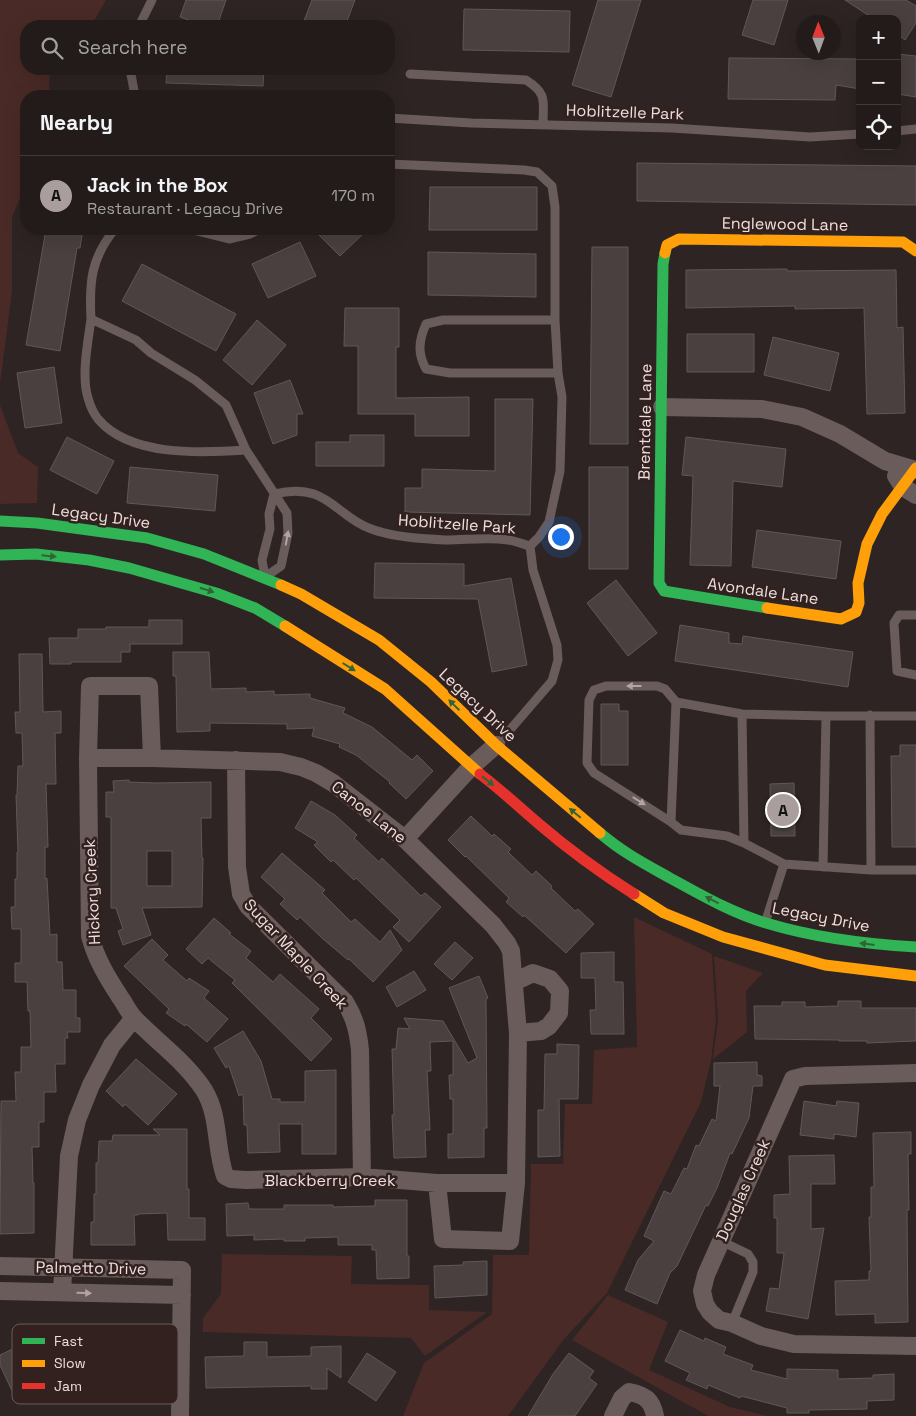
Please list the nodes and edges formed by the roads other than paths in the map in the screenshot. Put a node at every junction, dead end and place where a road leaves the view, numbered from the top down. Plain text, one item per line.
1 (152, 0) edge
2 (142, 20) edge
3 (410, 74) dead end
4 (131, 75) edge
5 (134, 90) edge
6 (395, 118) edge
7 (543, 124) junction
8 (916, 130) edge
9 (901, 131) edge
10 (856, 134) edge
11 (395, 164) edge
12 (110, 235) edge
13 (213, 235) edge
14 (246, 235) edge
15 (913, 249) edge
16 (665, 252) joint
17 (90, 319) junction
18 (555, 320) junction
19 (558, 373) junction
20 (662, 407) junction
21 (246, 450) junction
22 (886, 462) junction
23 (916, 469) edge
24 (910, 491) edge
25 (274, 494) junction
26 (0, 521) edge
27 (530, 546) junction
28 (0, 555) edge
29 (265, 577) junction
30 (664, 591) joint
31 (258, 601) junction
32 (916, 614) edge
33 (916, 675) edge
34 (676, 702) junction
35 (742, 714) junction
36 (826, 716) junction
37 (870, 716) junction
38 (916, 716) edge
39 (496, 745) junction
40 (88, 758) junction
41 (152, 758) junction
42 (236, 760) junction
43 (471, 767) junction
44 (671, 822) junction
45 (404, 839) junction
46 (744, 843) junction
47 (784, 864) junction
48 (823, 867) junction
49 (872, 870) junction
50 (916, 870) edge
51 (759, 935) junction
52 (916, 947) edge
53 (916, 976) edge
54 (514, 982) junction
55 (134, 1018) junction
56 (518, 1033) junction
57 (916, 1073) edge
58 (225, 1176) joint
59 (362, 1177) junction
60 (437, 1182) junction
61 (516, 1183) junction
62 (721, 1241) junction
63 (0, 1266) edge
64 (63, 1268) junction
65 (0, 1291) edge
66 (62, 1292) junction
67 (182, 1295) junction
68 (732, 1323) junction
69 (916, 1346) edge
70 (180, 1416) edge
71 (613, 1416) edge
72 (655, 1416) edge

1 - 2 lane
3 - 7 lane
4 - 5 lane
6 - 7 lane, Hoblitzelle Park
7 - 10 lane, Hoblitzelle Park
8 - 9 lane
11 - 18 lane, Hoblitzelle Park
12 - 17 lane
13 - 14 lane
15 - 16 main road, Englewood Lane
16 - 20 main road, Brentdale Lane
17 - 21 lane
17 - 21 lane
18 - 19 lane, Hoblitzelle Park
18 - 19 lane
19 - 27 lane, Hoblitzelle Park
20 - 22 street
20 - 30 main road, Brentdale Lane
21 - 25 lane
22 - 23 street
22 - 24 street
23 - 24 main road
24 - 30 main road, Avondale Lane
25 - 27 lane, Hoblitzelle Park
25 - 29 lane
29 -> 25 lane
26 - 29 main road, Legacy Drive
27 - 39 lane, Hoblitzelle Park
28 -> 31 main road, Legacy Drive
29 - 31 main road
39 -> 29 main road, Legacy Drive
31 -> 43 main road, Legacy Drive
32 - 33 lane
34 - 35 lane
34 - 44 lane
34 -> 44 lane
35 - 36 lane
35 - 46 lane
36 - 37 lane
36 - 48 lane
37 - 38 lane
37 - 49 lane
39 - 43 street
51 -> 39 main road, Legacy Drive
40 - 41 street, Canoe Lane
40 - 41 street, Hickory Creek
40 - 55 street, Hickory Creek
41 - 42 street, Canoe Lane
42 - 45 street, Canoe Lane
42 - 59 street, Sugar Maple Creek
43 - 45 street
43 -> 51 main road, Legacy Drive
44 - 46 lane
45 - 54 street, Canoe Lane
46 - 47 lane
47 - 48 lane
47 - 51 lane
48 - 49 lane
49 - 50 lane
52 -> 51 main road, Legacy Drive
51 - 53 main road, Legacy Drive
54 - 56 street, Canoe Lane
54 - 56 street
55 - 58 street, Hickory Creek
55 - 64 street
56 - 61 street, Canoe Lane
57 - 62 street, Douglas Creek
58 - 59 street, Blackberry Creek
59 - 60 street, Blackberry Creek
60 - 61 street, Blackberry Creek
60 - 61 street, Canoe Lane
62 - 68 street, Douglas Creek
62 - 68 lane
63 - 64 street, Palmetto Drive
64 - 66 street
64 - 67 street, Palmetto Drive
65 - 66 street, Palmetto Drive
66 -> 67 street, Palmetto Drive
67 - 70 street
68 - 69 street
71 - 72 street

